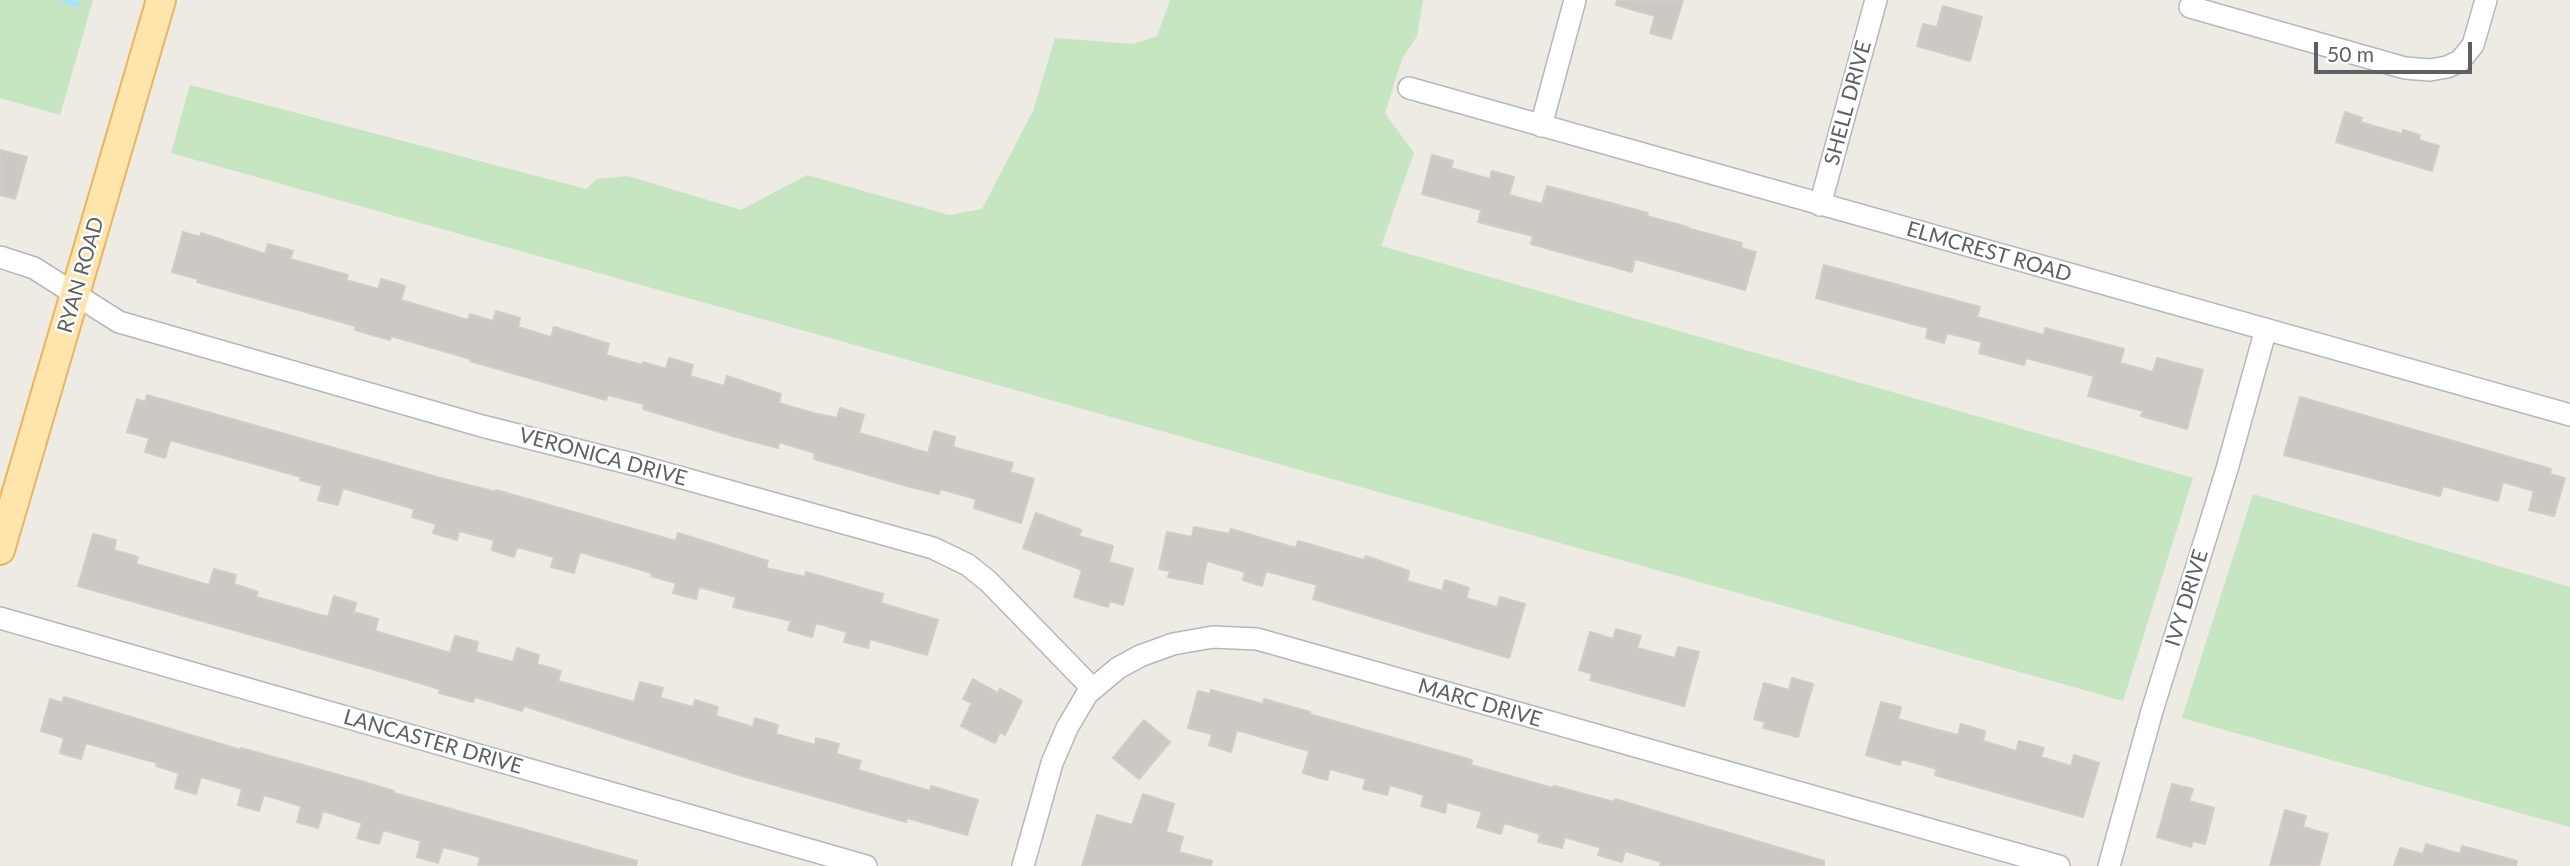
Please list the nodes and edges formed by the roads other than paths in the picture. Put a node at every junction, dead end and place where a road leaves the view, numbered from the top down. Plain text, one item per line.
1 (161, 0) edge
2 (1575, 0) edge
3 (1876, 0) edge
4 (2486, 0) edge
5 (2190, 7) dead end
6 (1409, 88) dead end
7 (1541, 126) junction
8 (1820, 205) junction
9 (0, 257) edge
10 (75, 293) junction
11 (2266, 329) junction
12 (2570, 415) edge
13 (0, 550) edge
14 (0, 618) edge
15 (1092, 688) junction
16 (866, 866) edge
17 (1023, 866) edge
18 (2059, 866) edge
19 (2109, 866) edge

1 - 10 main road, RYAN ROAD
2 - 7 street
3 - 8 street, SHELL DRIVE
4 - 5 street
6 - 7 street, ELMCREST ROAD
7 - 8 street, ELMCREST ROAD
8 - 11 street, ELMCREST ROAD
9 - 10 street, VERONICA DRIVE
10 - 13 main road, RYAN ROAD
10 - 15 street, VERONICA DRIVE
11 - 12 street, ELMCREST ROAD
11 - 19 street, IVY DRIVE
14 - 16 street, LANCASTER DRIVE
15 - 17 street, MARC DRIVE
15 - 18 street, MARC DRIVE

